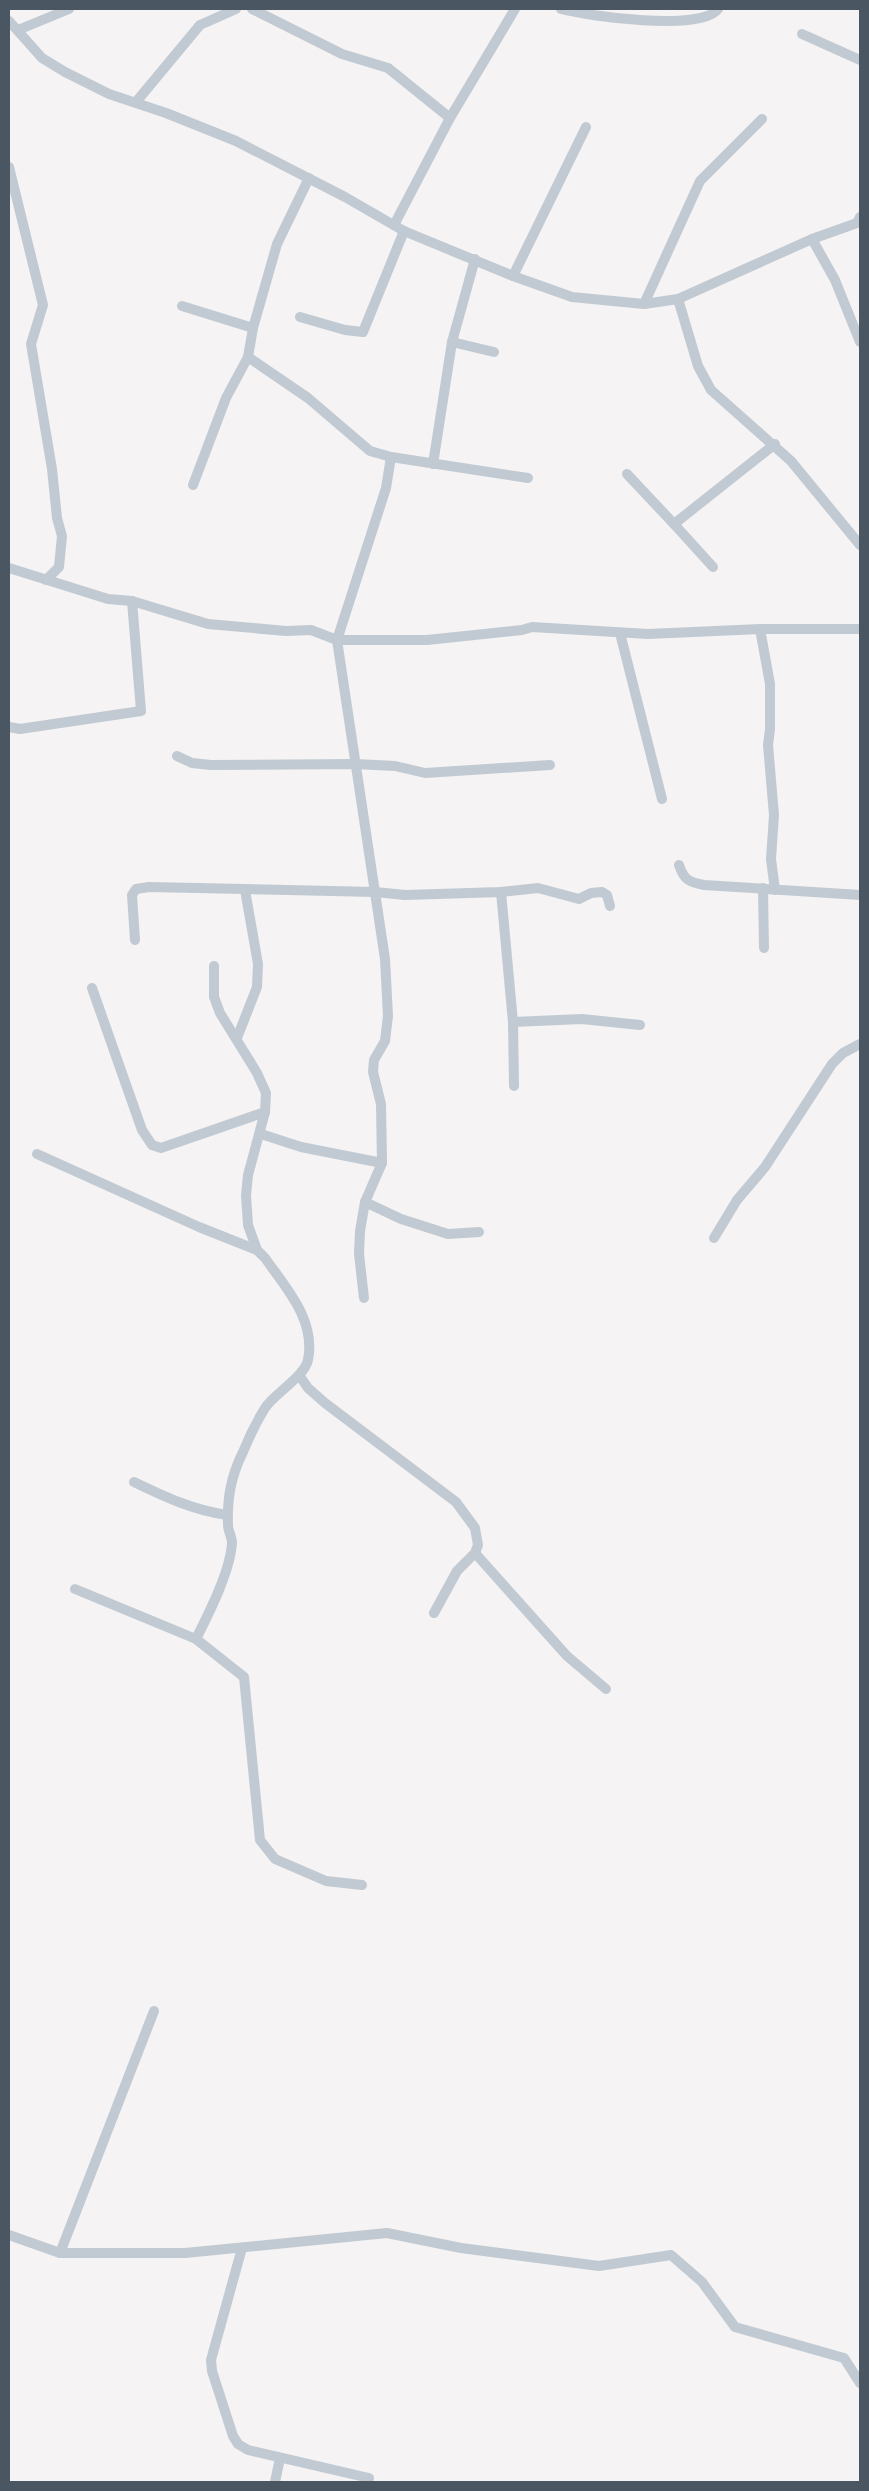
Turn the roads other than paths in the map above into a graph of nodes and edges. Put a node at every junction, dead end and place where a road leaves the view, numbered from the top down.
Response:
1 (69, 9) edge
2 (236, 9) edge
3 (252, 9) edge
4 (515, 9) edge
5 (561, 9) edge
6 (718, 9) edge
7 (9, 21) edge
8 (18, 30) junction
9 (802, 34) dead end
10 (860, 60) edge
11 (136, 102) junction
12 (450, 118) junction
13 (762, 119) dead end
14 (586, 127) dead end
15 (9, 167) edge
16 (308, 178) junction
17 (859, 221) edge
18 (394, 225) junction
19 (404, 232) junction
20 (812, 239) junction
21 (475, 259) junction
22 (512, 276) junction
23 (678, 300) junction
24 (644, 304) junction
25 (182, 306) dead end
26 (300, 318) dead end
27 (253, 328) junction
28 (452, 342) junction
29 (860, 342) edge
30 (494, 352) dead end
31 (248, 357) junction
32 (775, 444) junction
33 (390, 457) junction
34 (433, 464) junction
35 (628, 474) dead end
36 (528, 478) dead end
37 (193, 484) dead end
38 (674, 524) junction
39 (860, 545) edge
40 (713, 566) dead end
41 (9, 568) edge
42 (46, 580) junction
43 (132, 601) junction
44 (760, 628) junction
45 (860, 629) edge
46 (620, 633) junction
47 (337, 640) junction
48 (9, 727) edge
49 (177, 756) dead end
50 (355, 764) junction
51 (550, 765) dead end
52 (662, 800) dead end
53 (679, 865) dead end
54 (763, 888) junction
55 (245, 890) junction
56 (775, 890) junction
57 (375, 892) junction
58 (501, 892) junction
59 (860, 895) edge
60 (610, 906) dead end
61 (135, 940) dead end
62 (764, 948) dead end
63 (214, 966) dead end
64 (92, 988) dead end
65 (513, 1022) junction
66 (640, 1025) dead end
67 (237, 1038) junction
68 (860, 1044) edge
69 (514, 1086) dead end
70 (265, 1112) junction
71 (261, 1134) junction
72 (38, 1154) dead end
73 (382, 1163) junction
74 (365, 1202) junction
75 (479, 1232) dead end
76 (714, 1238) dead end
77 (257, 1250) junction
78 (364, 1298) dead end
79 (299, 1374) junction
80 (134, 1482) dead end
81 (227, 1515) junction
82 (476, 1553) junction
83 (75, 1590) dead end
84 (434, 1613) dead end
85 (196, 1639) junction
86 (606, 1689) dead end
87 (362, 1885) dead end
88 (154, 2011) dead end
89 (9, 2235) edge
90 (242, 2248) junction
91 (60, 2253) junction
92 (860, 2383) edge
93 (280, 2458) junction
94 (369, 2478) dead end
95 (275, 2482) edge

1 - 8 street
2 - 11 street
3 - 12 street
4 - 12 street
5 - 6 street
7 - 8 street
8 - 11 street
9 - 10 street
11 - 16 street
12 - 18 street
13 - 24 street
14 - 22 street
15 - 42 street
16 - 18 street
16 - 27 street
17 - 20 street
18 - 19 street
19 - 21 street
19 - 26 street
20 - 23 street
20 - 29 street
21 - 22 street
21 - 28 street
22 - 24 street
23 - 24 street
23 - 32 street
25 - 27 street
27 - 31 street
28 - 30 street
28 - 34 street
31 - 33 street
31 - 37 street
32 - 38 street
32 - 39 street
33 - 34 street
33 - 47 street
34 - 36 street
35 - 38 street
38 - 40 street
41 - 42 street
42 - 43 street
43 - 47 street
43 - 48 street
44 - 45 street
44 - 46 street
44 - 56 street
46 - 47 street
46 - 52 street
47 - 50 street
49 - 50 street
50 - 51 street
50 - 57 street
53 - 54 street
54 - 56 street
54 - 62 street
55 - 57 street
55 - 61 street
55 - 67 street
56 - 59 street
57 - 58 street
57 - 73 street
58 - 60 street
58 - 65 street
63 - 67 street
64 - 70 street
65 - 66 street
65 - 69 street
67 - 70 street
68 - 76 street
70 - 71 street
71 - 73 street
71 - 77 street
72 - 77 street
73 - 74 street
74 - 75 street
74 - 78 street
77 - 79 street
79 - 81 street
79 - 82 street
80 - 81 street
81 - 85 street
82 - 84 street
82 - 86 street
83 - 85 street
85 - 87 street
88 - 91 street
89 - 91 street
90 - 91 street
90 - 92 street
90 - 93 street
93 - 94 street
93 - 95 street

